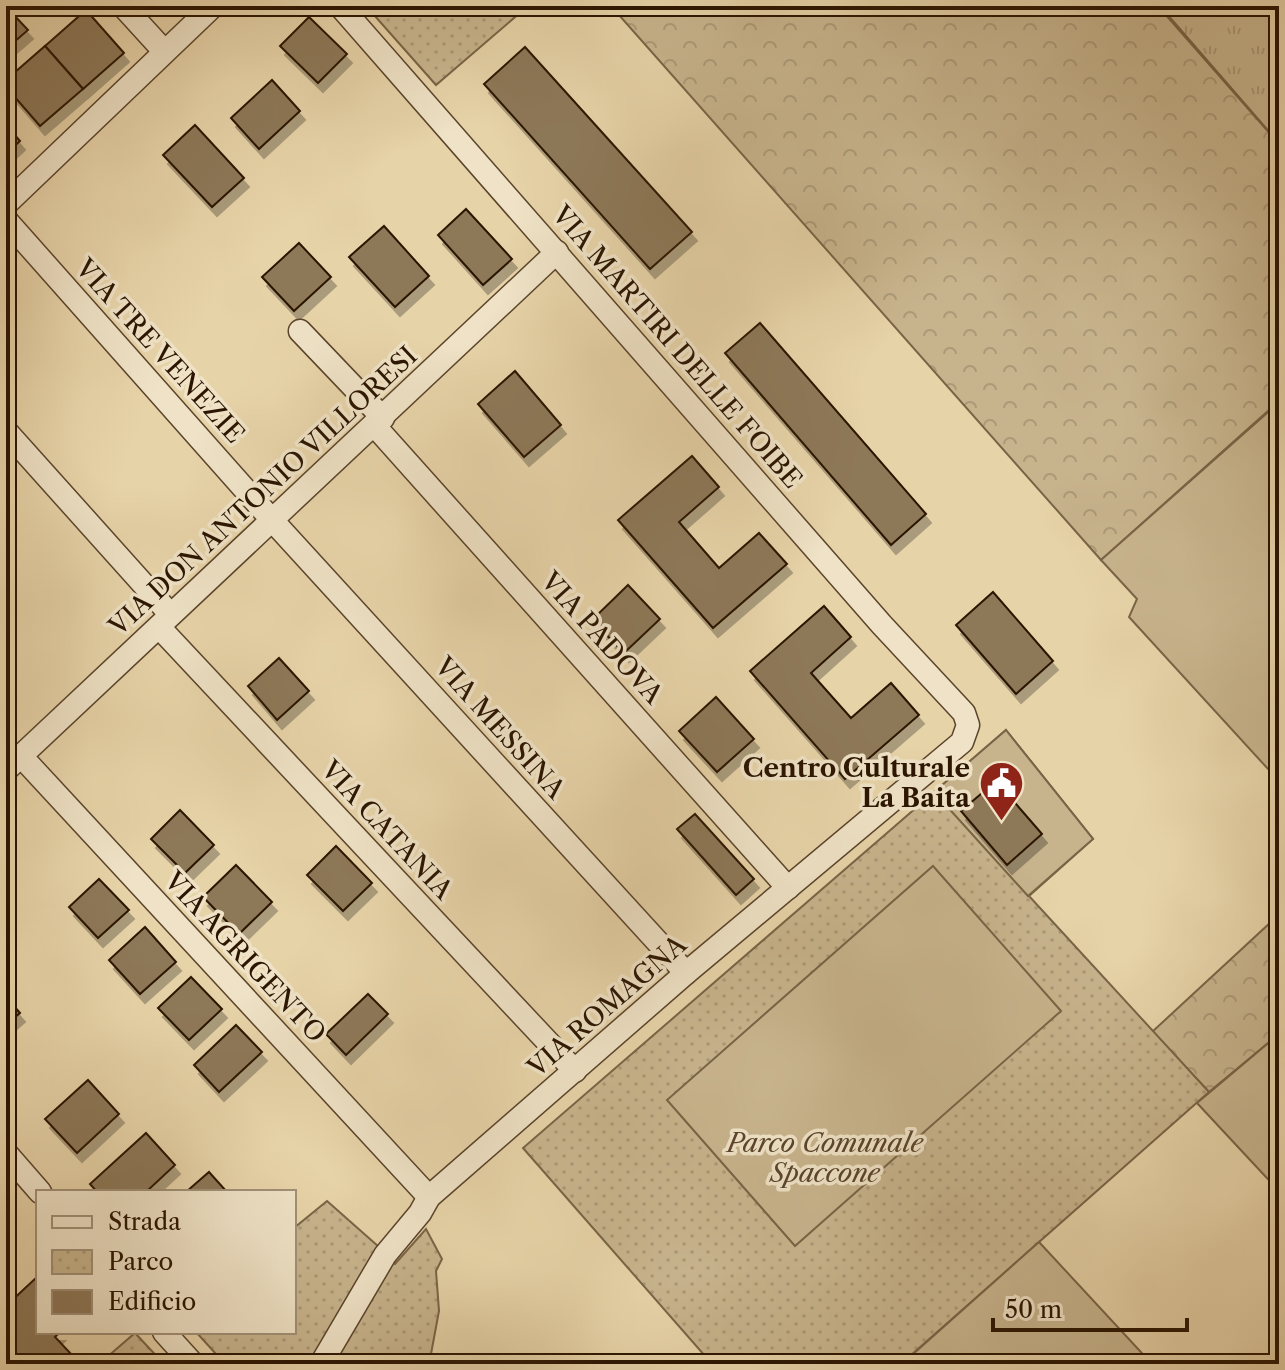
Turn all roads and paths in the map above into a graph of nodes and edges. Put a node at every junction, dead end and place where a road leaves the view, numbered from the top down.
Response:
1 (123, 6) edge
2 (213, 6) edge
3 (340, 6) edge
4 (164, 51) junction
5 (6, 204) edge
6 (6, 220) edge
7 (557, 252) junction
8 (300, 331) dead end
9 (378, 421) junction
10 (6, 431) edge
11 (272, 520) junction
12 (164, 621) junction
13 (968, 725) joint
14 (14, 763) edge
15 (788, 888) junction
16 (686, 973) junction
17 (575, 1071) junction
18 (6, 1153) edge
19 (38, 1190) edge
20 (429, 1197) junction
21 (166, 1334) edge
22 (193, 1364) edge
23 (321, 1364) edge

1 - 4 street
2 - 4 street
3 - 7 street, VIA MARTIRI DELLE FOIBE
4 - 5 street
6 - 11 street, VIA TRE VENEZIE
7 - 9 street, VIA DON ANTONIO VILLORESI
7 - 13 street, VIA MARTIRI DELLE FOIBE
8 - 9 street, VIA PADOVA
9 - 11 street, VIA DON ANTONIO VILLORESI
9 - 15 street, VIA PADOVA
10 - 12 street, VIA CATANIA
11 - 12 street, VIA DON ANTONIO VILLORESI
11 - 16 street, VIA MESSINA
12 - 14 street, VIA DON ANTONIO VILLORESI
12 - 17 street, VIA CATANIA
13 - 15 street, VIA ROMAGNA
14 - 20 street, VIA AGRIGENTO
15 - 16 street, VIA ROMAGNA
16 - 17 street, VIA ROMAGNA
17 - 20 street, VIA ROMAGNA
18 - 19 street
20 - 23 street, VIA ROMAGNA
21 - 22 street

